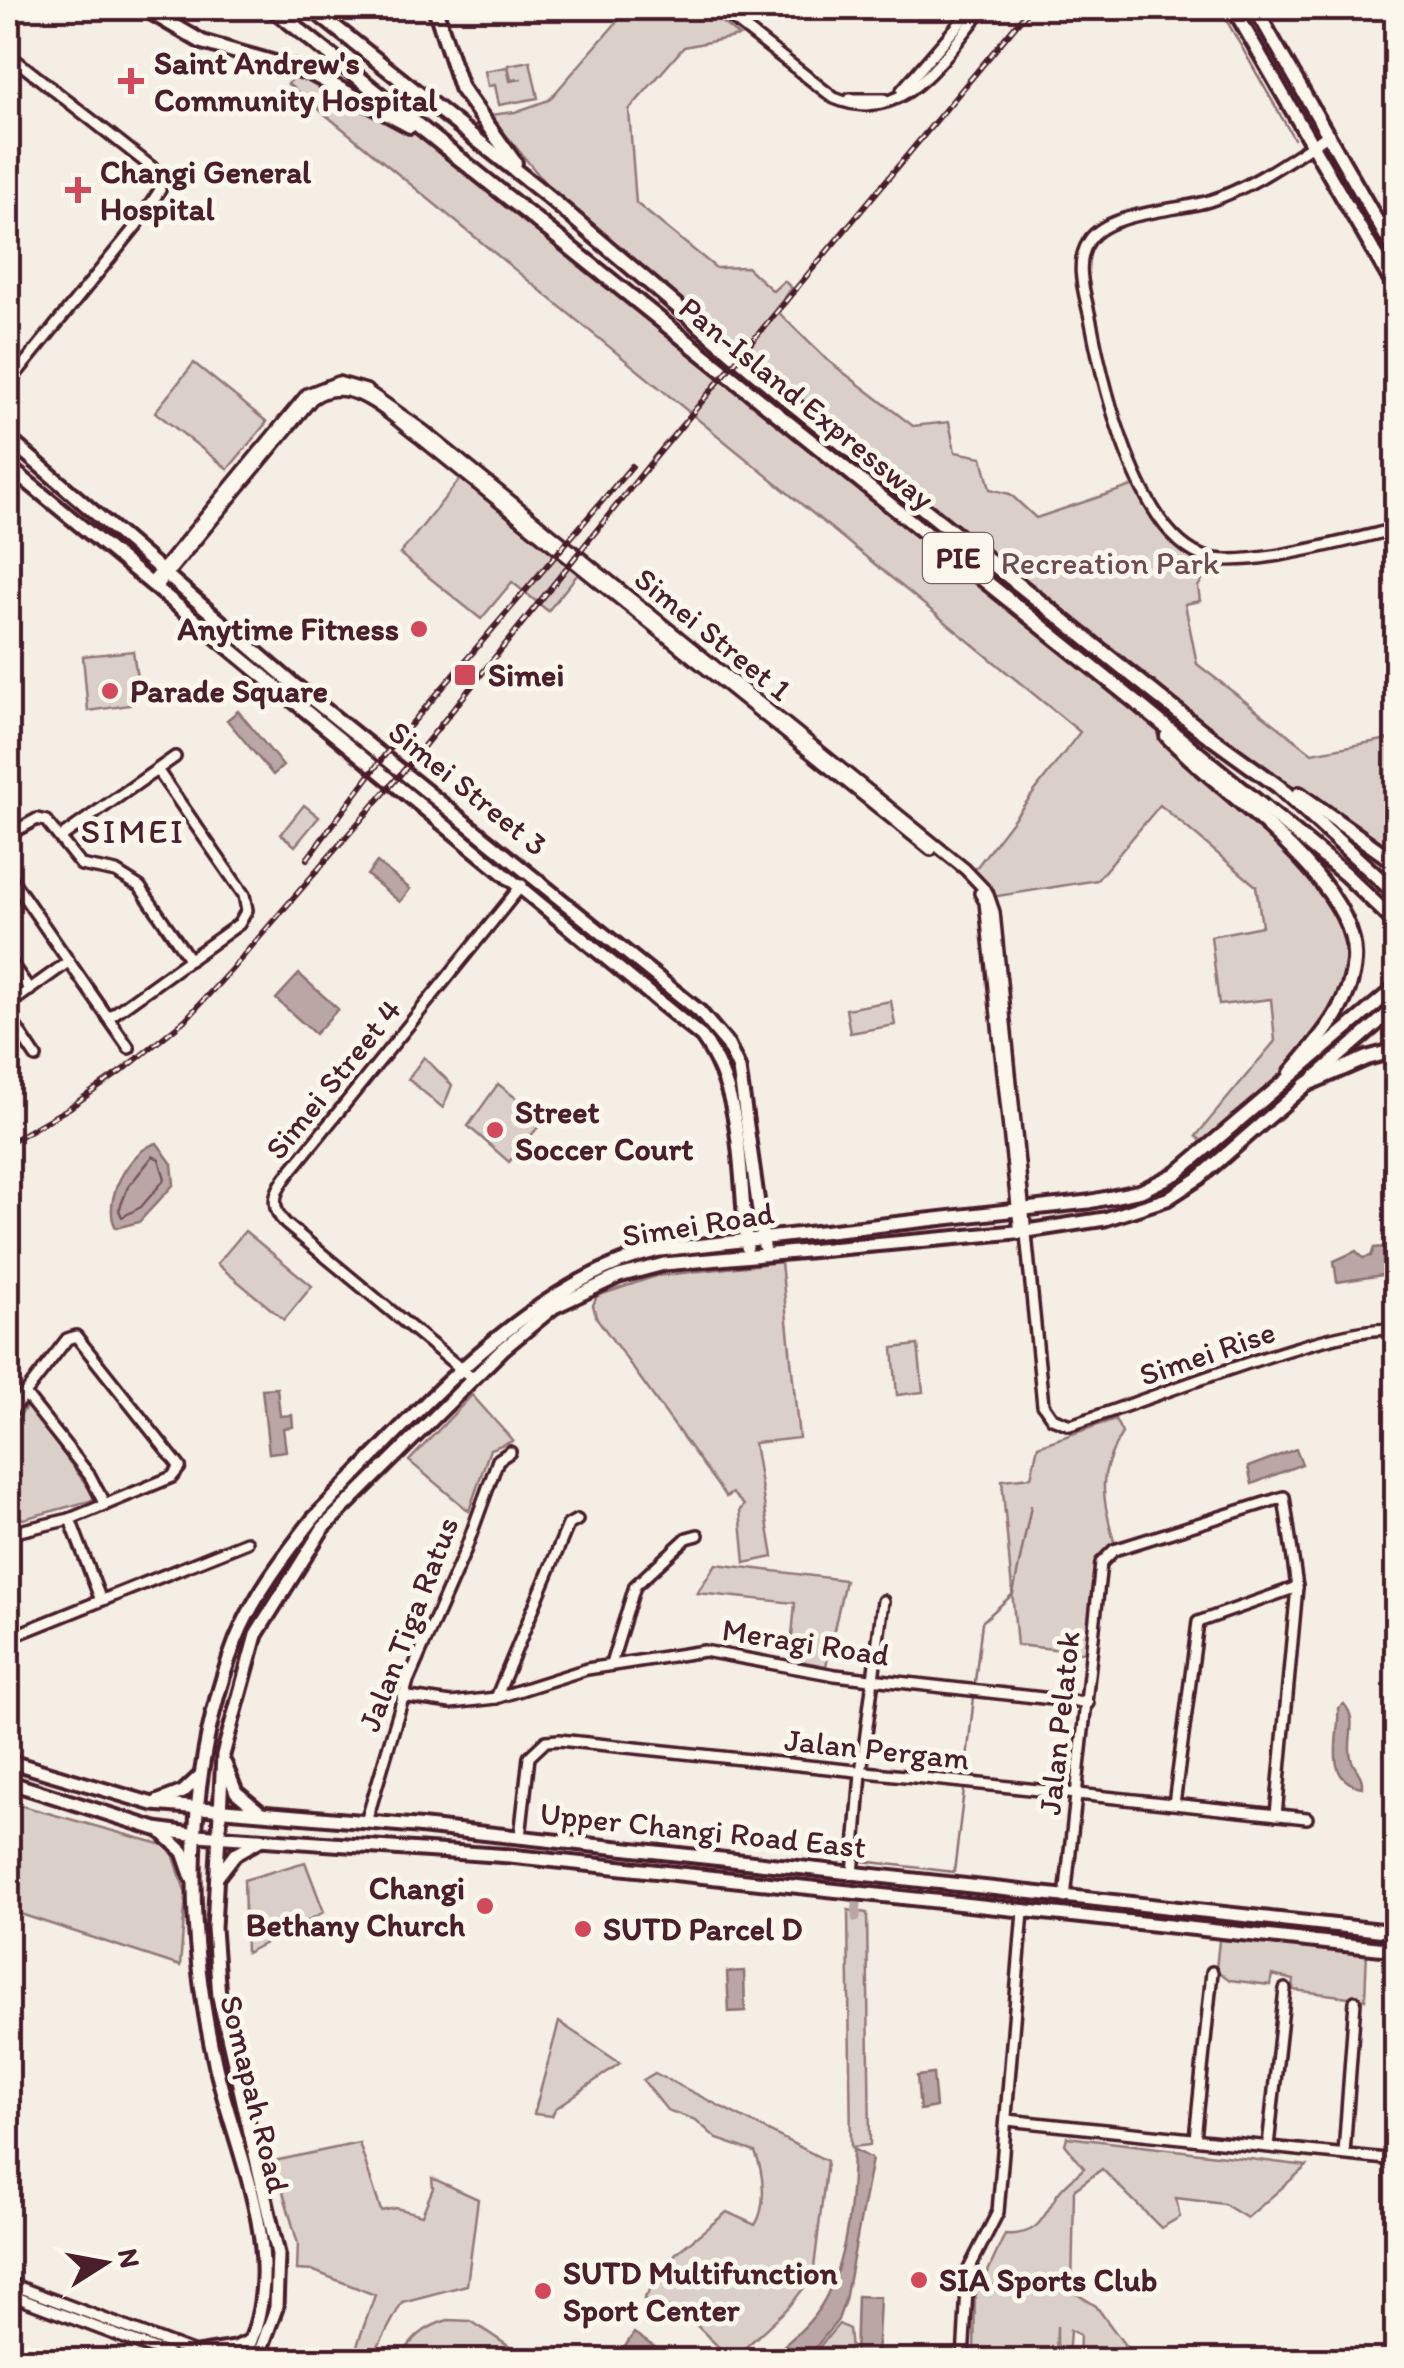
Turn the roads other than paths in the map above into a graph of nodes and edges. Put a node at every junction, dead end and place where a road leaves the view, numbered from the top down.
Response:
1 (144, 8) edge
2 (272, 8) edge
3 (311, 8) edge
4 (435, 8) edge
5 (719, 8) edge
6 (728, 8) edge
7 (973, 8) edge
8 (984, 8) edge
9 (1233, 8) edge
10 (1255, 8) edge
11 (1267, 27) junction
12 (8, 54) edge
13 (1266, 66) junction
14 (417, 128) junction
15 (1328, 134) junction
16 (1312, 145) junction
17 (545, 194) junction
18 (1396, 254) edge
19 (1396, 290) edge
20 (8, 384) edge
21 (8, 438) edge
22 (8, 466) edge
23 (1396, 529) edge
24 (165, 571) junction
25 (153, 586) junction
26 (1132, 699) junction
27 (175, 758) dead end
28 (158, 771) junction
29 (1278, 786) junction
30 (8, 835) edge
31 (61, 837) junction
32 (1396, 862) edge
33 (8, 874) edge
34 (531, 875) junction
35 (521, 886) junction
36 (1396, 894) edge
37 (1396, 923) edge
38 (8, 959) edge
39 (190, 960) junction
40 (68, 962) junction
41 (1396, 987) edge
42 (30, 990) junction
43 (8, 1006) edge
44 (1396, 1007) edge
45 (8, 1015) edge
46 (108, 1018) junction
47 (129, 1048) dead end
48 (1396, 1050) edge
49 (36, 1057) dead end
50 (1290, 1072) junction
51 (1306, 1085) junction
52 (1021, 1209) junction
53 (1024, 1231) junction
54 (763, 1240) junction
55 (746, 1242) junction
56 (660, 1250) junction
57 (766, 1255) junction
58 (748, 1256) junction
59 (664, 1264) junction
60 (1396, 1331) edge
61 (468, 1375) junction
62 (25, 1394) junction
63 (1042, 1405) joint
64 (8, 1416) edge
65 (510, 1452) dead end
66 (105, 1504) junction
67 (70, 1519) junction
68 (577, 1520) dead end
69 (8, 1525) edge
70 (698, 1535) dead end
71 (248, 1542) dead end
72 (1297, 1587) junction
73 (100, 1598) junction
74 (883, 1601) dead end
75 (8, 1638) edge
76 (612, 1664) junction
77 (872, 1678) junction
78 (402, 1696) junction
79 (496, 1698) junction
80 (1088, 1703) junction
81 (223, 1755) junction
82 (8, 1761) edge
83 (203, 1771) junction
84 (861, 1773) junction
85 (8, 1782) edge
86 (1076, 1795) junction
87 (154, 1804) junction
88 (1174, 1804) junction
89 (199, 1809) junction
90 (219, 1811) junction
91 (263, 1813) junction
92 (1276, 1815) junction
93 (1308, 1818) dead end
94 (366, 1822) junction
95 (156, 1829) junction
96 (197, 1835) junction
97 (520, 1837) junction
98 (218, 1838) junction
99 (263, 1838) junction
100 (619, 1848) junction
101 (628, 1868) junction
102 (853, 1874) junction
103 (217, 1878) junction
104 (924, 1880) junction
105 (196, 1892) junction
106 (1012, 1892) junction
107 (1046, 1896) junction
108 (1065, 1898) junction
109 (931, 1902) junction
110 (1023, 1912) junction
111 (1052, 1916) junction
112 (1396, 1932) edge
113 (1396, 1950) edge
114 (1212, 1972) dead end
115 (1284, 1988) dead end
116 (1355, 2001) dead end
117 (1008, 2120) junction
118 (1195, 2138) junction
119 (1268, 2146) junction
120 (1344, 2154) junction
121 (1396, 2160) edge
122 (8, 2283) edge
123 (8, 2294) edge
124 (260, 2341) junction
125 (197, 2354) junction
126 (183, 2360) edge
127 (212, 2360) edge
128 (242, 2360) edge
129 (257, 2360) edge
130 (267, 2360) edge
131 (963, 2360) edge

1 - 14 highway
2 - 14 highway, Pan-Island Expressway / PIE
3 - 17 highway, Pan-Island Expressway / PIE
4 - 17 highway
5 - 8 street
6 - 7 street
9 - 13 main road
10 - 11 main road
11 - 13 main road
11 - 15 main road
12 - 20 street
13 - 16 main road
14 - 26 highway, Pan-Island Expressway / PIE
15 - 16 street
15 - 18 main road
16 - 19 main road
16 - 23 street
17 - 29 highway, Pan-Island Expressway / PIE
21 - 24 main road, Simei Street 3
22 - 25 main road, Simei Street 3
24 - 25 street, Simei Street 1
24 - 34 main road, Simei Street 3
24 - 52 street, Simei Street 1
25 - 35 main road, Simei Street 3
26 - 37 highway, Pan-Island Expressway / PIE
26 - 50 highway
27 - 28 street
28 - 31 street
28 - 39 street
29 - 32 highway
29 - 36 highway, Pan-Island Expressway / PIE
30 - 31 street
31 - 39 street
33 - 40 street
34 - 35 street, Simei Street 4
34 - 54 main road, Simei Street 3
35 - 55 main road, Simei Street 3
35 - 61 street, Simei Street 4
38 - 42 street
39 - 46 street
40 - 42 street
40 - 46 street
41 - 50 main road, Simei Road
42 - 43 street
44 - 51 main road, Simei Road
45 - 49 street
46 - 47 street
48 - 51 highway
50 - 52 main road, Simei Road
51 - 53 main road, Simei Road
52 - 53 street, Simei Street 1
52 - 54 main road, Simei Road
53 - 57 main road, Simei Road
53 - 63 street, Simei Street 1
54 - 55 main road, Simei Road
54 - 57 main road, Simei Street 3
55 - 56 main road, Simei Road
55 - 58 main road, Simei Street 3
56 - 59 main road
56 - 61 main road, Simei Road
57 - 58 main road, Simei Road
58 - 59 main road, Simei Road
59 - 61 main road, Simei Road
60 - 63 street, Simei Rise
61 - 81 main road, Simei Road
61 - 83 main road, Simei Road
62 - 64 street
62 - 66 street
62 - 66 street
65 - 78 street, Jalan Tiga Ratus
66 - 67 street
67 - 69 street
67 - 73 street
68 - 79 street
70 - 76 street
71 - 73 street
72 - 80 street, Jalan Pelatok
72 - 88 street
72 - 92 street
73 - 75 street
74 - 77 street
76 - 77 street, Meragi Road
76 - 79 street, Meragi Road
77 - 80 street, Meragi Road
77 - 84 street
78 - 79 street, Meragi Road
78 - 94 street, Jalan Tiga Ratus
80 - 86 street, Jalan Pelatok
81 - 90 main road, Simei Road
81 - 91 main road
82 - 87 main road, Upper Changi Road East
83 - 87 main road
83 - 89 main road, Simei Road
84 - 86 street, Jalan Pergam
84 - 97 street, Jalan Pergam
84 - 102 street
85 - 95 main road, Upper Changi Road East
86 - 88 street, Jalan Pergam
86 - 108 street, Jalan Pelatok
87 - 89 main road, Upper Changi Road East
88 - 92 street, Jalan Pergam
89 - 90 main road, Upper Changi Road East
89 - 96 main road, Simei Road
90 - 91 main road, Upper Changi Road East
90 - 98 main road, Simei Road
91 - 94 main road, Upper Changi Road East
92 - 93 street, Jalan Pergam
94 - 97 main road, Upper Changi Road East
95 - 96 main road, Upper Changi Road East
95 - 105 main road
96 - 98 main road, Upper Changi Road East
96 - 105 main road, Somapah Road
97 - 100 main road, Upper Changi Road East
98 - 99 main road, Upper Changi Road East
98 - 103 main road, Somapah Road
99 - 101 main road, Upper Changi Road East
99 - 103 main road
100 - 101 main road
100 - 102 main road, Upper Changi Road East
101 - 109 main road, Upper Changi Road East
102 - 104 main road, Upper Changi Road East
103 - 124 main road, Somapah Road
104 - 106 main road, Upper Changi Road East
104 - 109 main road
105 - 124 main road, Somapah Road
106 - 107 main road, Upper Changi Road East
106 - 110 main road
107 - 108 main road, Upper Changi Road East
107 - 111 main road
108 - 112 main road, Upper Changi Road East
109 - 110 main road, Upper Changi Road East
110 - 111 main road, Upper Changi Road East
110 - 117 street
111 - 113 main road, Upper Changi Road East
114 - 118 street
115 - 119 street
116 - 120 street
117 - 118 street
117 - 131 street
118 - 119 street
119 - 120 street
120 - 121 street
122 - 125 street
123 - 126 street
124 - 125 main road
124 - 128 main road, Somapah Road
124 - 129 main road, Somapah Road
124 - 130 main road
125 - 127 street

